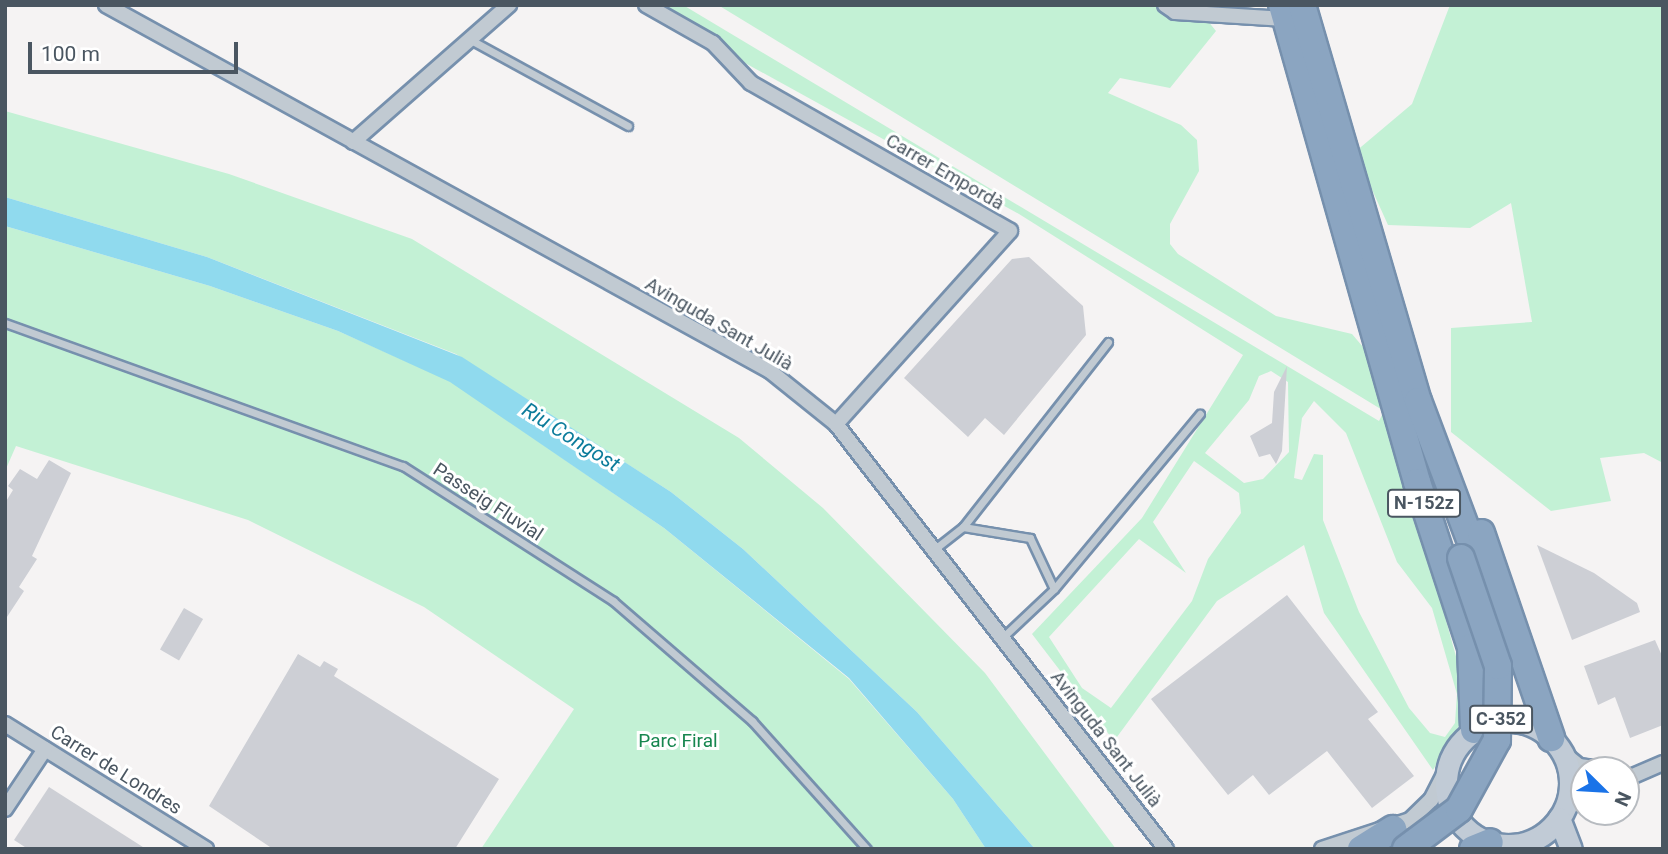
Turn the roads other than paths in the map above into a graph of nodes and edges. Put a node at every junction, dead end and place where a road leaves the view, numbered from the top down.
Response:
1 (106, 5) edge
2 (509, 5) edge
3 (646, 5) edge
4 (1165, 5) edge
5 (1290, 10) edge
6 (470, 39) junction
7 (628, 126) dead end
8 (353, 142) junction
9 (1360, 276) junction
10 (5, 323) edge
11 (1108, 342) dead end
12 (1416, 384) junction
13 (1200, 414) dead end
14 (836, 424) junction
15 (963, 527) junction
16 (936, 548) junction
17 (1469, 558) junction
18 (1054, 589) junction
19 (1003, 637) junction
20 (5, 724) edge
21 (1474, 730) junction
22 (1557, 746) junction
23 (45, 749) junction
24 (1570, 758) edge
25 (1663, 763) edge
26 (1447, 769) junction
27 (1640, 770) edge
28 (1570, 806) edge
29 (5, 809) edge
30 (1562, 813) junction
31 (1399, 839) edge
32 (1536, 845) edge
33 (1482, 846) edge
34 (206, 849) edge
35 (867, 849) edge
36 (1166, 849) edge
37 (1322, 849) edge
38 (1361, 849) edge
39 (1434, 849) edge
40 (1571, 849) edge

1 - 8 street, Avinguda Sant Julià
2 - 6 street
3 - 14 street, Carrer Empordà
4 - 5 street
5 - 9 highway, N-152z
5 - 12 highway, N-152z
6 - 7 lane
6 - 8 street
8 - 14 street, Avinguda Sant Julià
9 - 17 highway, C-352
9 - 21 highway, N-152z
10 - 35 lane, Passeig Fluvial
11 - 15 lane
12 - 17 highway, C-352
12 - 22 highway, N-152z
13 - 18 lane
14 - 16 street, Avinguda Sant Julià
15 - 16 lane
15 - 18 lane
16 - 19 street, Avinguda Sant Julià
17 - 31 highway, C-352, bridge
17 - 39 highway, C-352
18 - 19 lane
19 - 36 street, Avinguda Sant Julià
20 - 23 street, Carrer de Londres
21 - 22 street
21 - 26 street
22 - 24 street
22 - 30 street, N-152z
23 - 29 street
23 - 34 street, Carrer de Londres
25 - 27 street
26 - 31 street
26 - 33 street
28 - 30 street
30 - 32 street
30 - 40 street, N-152z
31 - 37 street
31 - 38 highway
32 - 33 street

